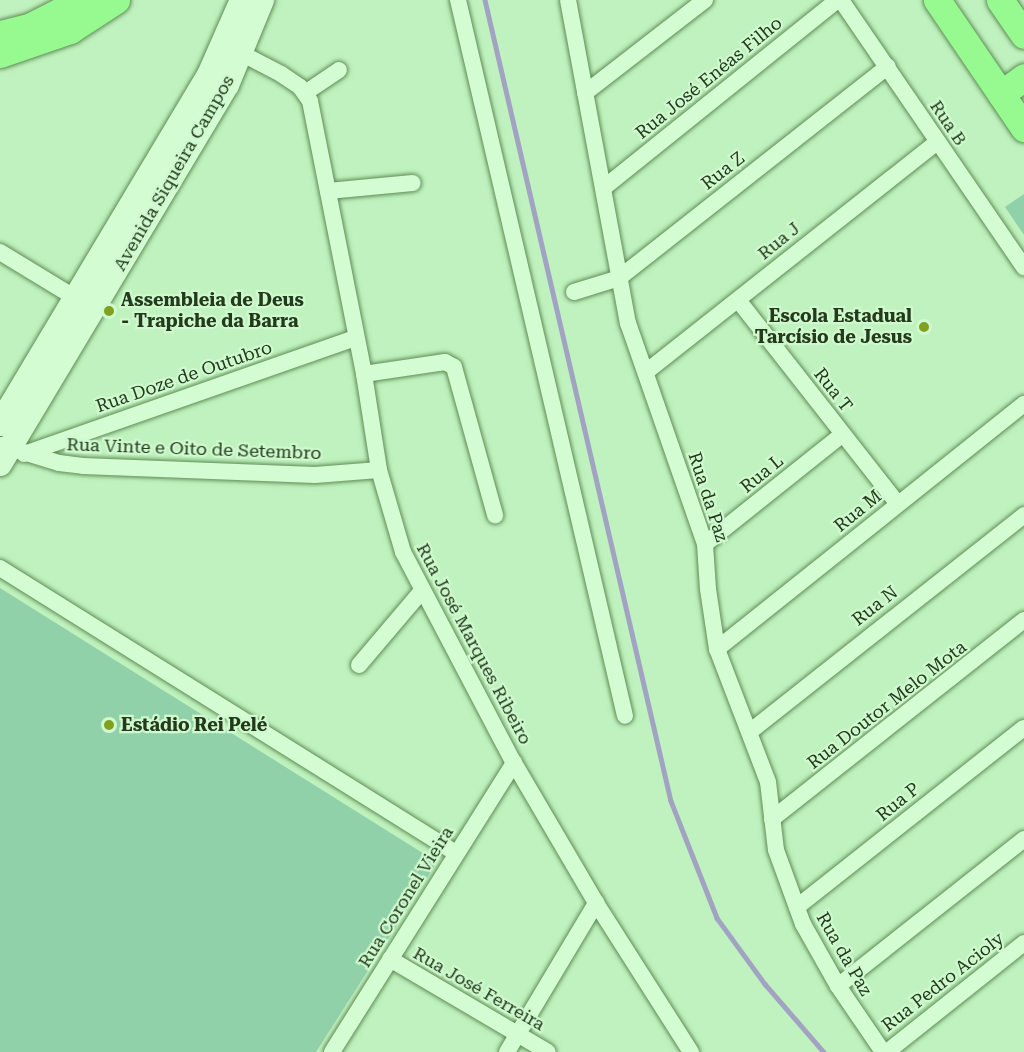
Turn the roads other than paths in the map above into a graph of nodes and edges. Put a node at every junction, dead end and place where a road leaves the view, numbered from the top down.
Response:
1 (82, 0) edge
2 (116, 0) edge
3 (242, 0) edge
4 (262, 0) edge
5 (458, 0) edge
6 (568, 0) edge
7 (705, 0) edge
8 (839, 0) edge
9 (937, 0) edge
10 (999, 0) edge
11 (0, 34) edge
12 (1024, 35) edge
13 (234, 50) junction
14 (0, 54) edge
15 (888, 66) junction
16 (339, 70) dead end
17 (1024, 78) edge
18 (305, 93) junction
19 (585, 93) junction
20 (1001, 94) junction
21 (1024, 128) edge
22 (937, 142) junction
23 (413, 183) dead end
24 (606, 186) junction
25 (335, 190) junction
26 (0, 252) edge
27 (1024, 267) edge
28 (619, 278) junction
29 (574, 292) dead end
30 (738, 300) junction
31 (86, 304) junction
32 (356, 338) junction
33 (646, 372) junction
34 (364, 374) junction
35 (1024, 404) edge
36 (0, 424) edge
37 (843, 434) junction
38 (8, 453) edge
39 (379, 470) junction
40 (898, 504) junction
41 (1024, 514) edge
42 (495, 515) dead end
43 (705, 544) junction
44 (0, 568) edge
45 (421, 592) junction
46 (1024, 620) edge
47 (717, 649) junction
48 (359, 665) dead end
49 (625, 716) dead end
50 (1024, 728) edge
51 (752, 730) junction
52 (514, 763) junction
53 (772, 819) junction
54 (1024, 839) edge
55 (456, 853) junction
56 (596, 903) junction
57 (797, 907) junction
58 (1024, 943) edge
59 (390, 959) junction
60 (838, 986) junction
61 (518, 1034) junction
62 (688, 1050) edge
63 (332, 1052) edge
64 (507, 1052) edge
65 (548, 1052) edge
66 (885, 1052) edge

1 - 11 main road
2 - 14 main road
3 - 13 main road, Avenida Siqueira Campos
4 - 13 main road, Avenida Siqueira Campos
5 - 49 street
6 - 19 street, Rua da Paz
7 - 19 street
8 - 15 street, Rua B
8 - 24 street, Rua José Enéas Filho
9 - 20 main road
10 - 12 main road
13 - 18 street
13 - 31 main road, Avenida Siqueira Campos
15 - 22 street, Rua B
15 - 28 street, Rua Z
16 - 18 street
17 - 20 main road
18 - 25 street, Rua José Marques Ribeiro
19 - 24 street, Rua da Paz
20 - 21 main road
22 - 27 street, Rua B
22 - 30 street, Rua J
23 - 25 street
24 - 28 street, Rua da Paz
25 - 32 street, Rua José Marques Ribeiro
26 - 31 street
28 - 29 street, Rua Z
28 - 33 street, Rua da Paz
30 - 33 street, Rua J
30 - 37 street, Rua T
31 - 36 main road, Avenida Siqueira Campos
31 - 38 main road, Avenida Siqueira Campos
32 - 34 street, Rua José Marques Ribeiro
32 - 38 street, Rua Doze de Outubro
33 - 43 street, Rua da Paz
34 - 39 street, Rua José Marques Ribeiro
34 - 42 street
35 - 40 street, Rua M
37 - 40 street, Rua T
37 - 43 street, Rua L
38 - 39 street, Rua Vinte e Oito de Setembro
39 - 45 street, Rua José Marques Ribeiro
40 - 47 street, Rua M
41 - 51 street, Rua N
43 - 47 street, Rua da Paz
44 - 55 street
45 - 48 street
45 - 52 street, Rua José Marques Ribeiro
46 - 53 street, Rua Doutor Melo Mota
47 - 51 street, Rua da Paz
50 - 57 street, Rua P
51 - 53 street, Rua da Paz
52 - 55 street, Rua Coronel Vieira
52 - 56 street, Rua José Marques Ribeiro
53 - 57 street, Rua da Paz
54 - 60 street
55 - 59 street, Rua Coronel Vieira
56 - 61 street
56 - 62 street, Rua José Marques Ribeiro
57 - 60 street, Rua da Paz
58 - 66 street, Rua Pedro Acioly
59 - 61 street, Rua José Ferreira
59 - 63 street, Rua Coronel Vieira
60 - 66 street, Rua da Paz
61 - 64 street
61 - 65 street, Rua José Ferreira

